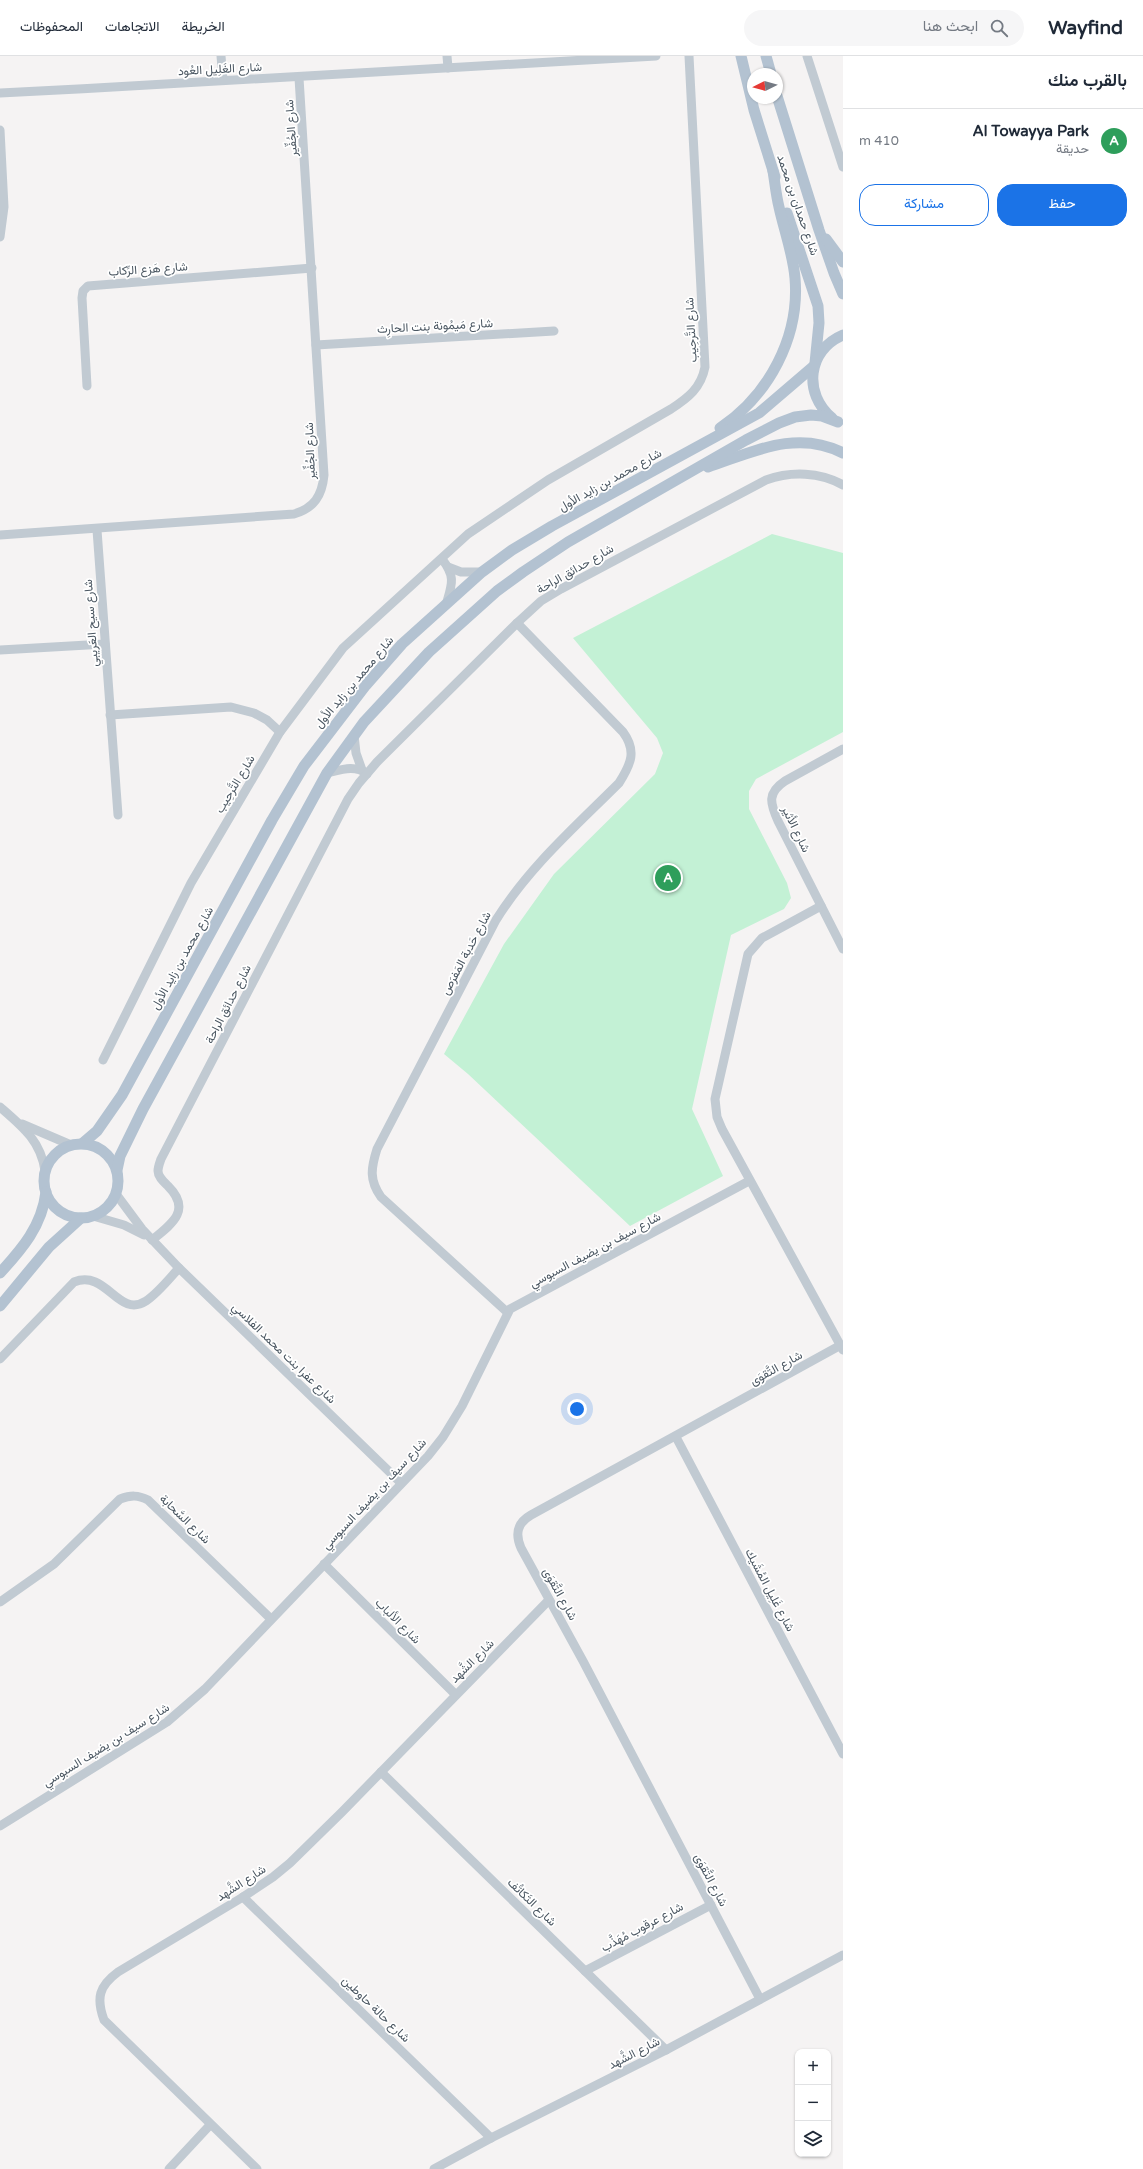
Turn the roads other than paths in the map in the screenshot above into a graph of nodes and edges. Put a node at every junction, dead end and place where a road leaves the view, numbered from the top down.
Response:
1 (221, 56) edge
2 (448, 56) edge
3 (656, 56) edge
4 (689, 56) edge
5 (741, 56) edge
6 (766, 56) edge
7 (807, 56) edge
8 (448, 68) junction
9 (769, 68) edge
10 (299, 78) junction
11 (222, 80) junction
12 (0, 93) edge
13 (780, 104) edge
14 (0, 130) edge
15 (843, 167) edge
16 (773, 171) junction
17 (819, 230) junction
18 (0, 237) edge
19 (843, 262) edge
20 (312, 268) junction
21 (843, 294) edge
22 (554, 331) dead end
23 (843, 335) edge
24 (316, 345) junction
25 (814, 364) junction
26 (87, 386) dead end
27 (841, 424) edge
28 (843, 453) edge
29 (660, 467) junction
30 (843, 485) edge
31 (666, 486) junction
32 (97, 530) junction
33 (0, 536) edge
34 (442, 559) junction
35 (448, 567) junction
36 (482, 572) junction
37 (446, 605) junction
38 (517, 623) junction
39 (104, 644) junction
40 (0, 650) edge
41 (110, 716) junction
42 (280, 732) junction
43 (354, 735) junction
44 (843, 749) edge
45 (364, 772) junction
46 (327, 774) junction
47 (118, 814) dead end
48 (821, 906) junction
49 (843, 949) edge
50 (103, 1060) dead end
51 (0, 1106) edge
52 (18, 1123) junction
53 (83, 1143) junction
54 (71, 1145) junction
55 (117, 1170) junction
56 (45, 1171) junction
57 (749, 1181) junction
58 (46, 1192) junction
59 (116, 1194) junction
60 (94, 1216) junction
61 (81, 1218) junction
62 (152, 1240) junction
63 (179, 1268) junction
64 (0, 1273) edge
65 (0, 1306) edge
66 (507, 1312) junction
67 (842, 1348) edge
68 (0, 1359) edge
69 (676, 1437) junction
70 (401, 1483) junction
71 (324, 1564) junction
72 (549, 1600) junction
73 (0, 1602) edge
74 (272, 1619) junction
75 (456, 1694) junction
76 (843, 1754) edge
77 (381, 1772) junction
78 (0, 1826) edge
79 (244, 1897) junction
80 (711, 1905) junction
81 (843, 1955) edge
82 (585, 1971) junction
83 (760, 1999) junction
84 (666, 2050) junction
85 (210, 2125) junction
86 (491, 2138) junction
87 (169, 2169) edge
88 (257, 2169) edge
89 (434, 2169) edge

1 - 11 street
2 - 8 street
3 - 8 street, شارع الغَلِيل العُود
4 - 34 street, شارع التَّرحِيب
5 - 16 main road, شارع حمدان بن محمد
6 - 9 main road
7 - 15 street
8 - 10 street, شارع الغَلِيل العُود
10 - 11 street, شارع الغَلِيل العُود
10 - 20 street, شارع الجُفِّير
11 - 12 street, شارع الغَلِيل العُود
13 - 17 main road, شارع حمدان بن محمد
14 - 18 street
16 - 25 main road, شارع حمدان بن محمد
16 - 29 main road
17 - 19 main road
17 - 21 main road, شارع حمدان بن محمد
20 - 24 street, شارع الجُفِّير
20 - 26 street, شارع هَزع الرِّكاب
22 - 24 street, شارع مَيمُونة بنت الحارِث
23 - 25 main road
24 - 32 street, شارع الجُفِّير
25 - 27 main road, شارع حمدان بن محمد
25 - 29 main road, شارع محمد بن زايد الأول
27 - 31 main road
28 - 31 main road
29 - 36 main road, شارع محمد بن زايد الأول
30 - 38 street, شارع حدائق الراحة
31 - 43 main road
32 - 33 street, شارع الجُفِّير
32 - 39 street, شارع سيح العَريبي
34 - 35 street
34 - 42 street, شارع التَّرحِيب
35 - 36 street
35 - 37 street
36 - 37 main road, شارع محمد بن زايد الأول
37 - 53 main road, شارع محمد بن زايد الأول
38 - 45 street, شارع حدائق الراحة
38 - 66 street, شارع حَدبة المَفرَص
39 - 40 street
39 - 41 street, شارع سيح العَريبي
41 - 42 street
41 - 47 street, شارع سيح العَريبي
42 - 50 street, شارع التَّرحِيب
43 - 45 street
43 - 46 main road
44 - 48 street, شارع الأثير
45 - 46 street
45 - 62 street, شارع حدائق الراحة
46 - 55 main road
48 - 49 street, شارع الأثير
48 - 57 street
51 - 52 street
52 - 54 street
52 - 56 street
53 - 54 main road
53 - 55 main road
54 - 56 main road
55 - 59 main road
56 - 58 main road
57 - 66 street, شارع سيف بن يضيف السبوسي
57 - 67 street
58 - 61 main road
58 - 64 main road
59 - 60 main road
59 - 62 street, شارع عفرا بنت محمد الفلاسي
60 - 61 main road
60 - 62 street, شارع عفرا بنت محمد الفلاسي
61 - 65 main road
62 - 63 street, شارع عفرا بنت محمد الفلاسي
63 - 68 street
63 - 70 street, شارع عفرا بنت محمد الفلاسي
66 - 70 street, شارع سيف بن يضيف السبوسي
67 - 69 street, شارع التَّقوَى
69 - 72 street, شارع التَّقوَى
69 - 76 street, شارع غَلِيل المُشَيك
70 - 71 street, شارع سيف بن يضيف السبوسي
71 - 74 street, شارع سيف بن يضيف السبوسي
71 - 75 street, شارع الألباب
72 - 75 street, شارع الشَّهد
72 - 80 street, شارع التَّقوَى
73 - 74 street, شارع السَّحابة
74 - 78 street, شارع سيف بن يضيف السبوسي
75 - 77 street, شارع الشَّهد
77 - 79 street, شارع الشَّهد
77 - 82 street, شارع التَكاتُف
79 - 85 street, شارع الشَّهد
79 - 86 street, شارع حالة حاوطين
80 - 82 street, شارع عرقوب مُهَذَّب
80 - 83 street, شارع التَّقوَى
81 - 83 street, شارع الشَّهد
82 - 84 street, شارع التَكاتُف
83 - 84 street, شارع الشَّهد
84 - 86 street, شارع الشَّهد
85 - 87 street
85 - 88 street, شارع الشَّهد
86 - 89 street, شارع الشَّهد

